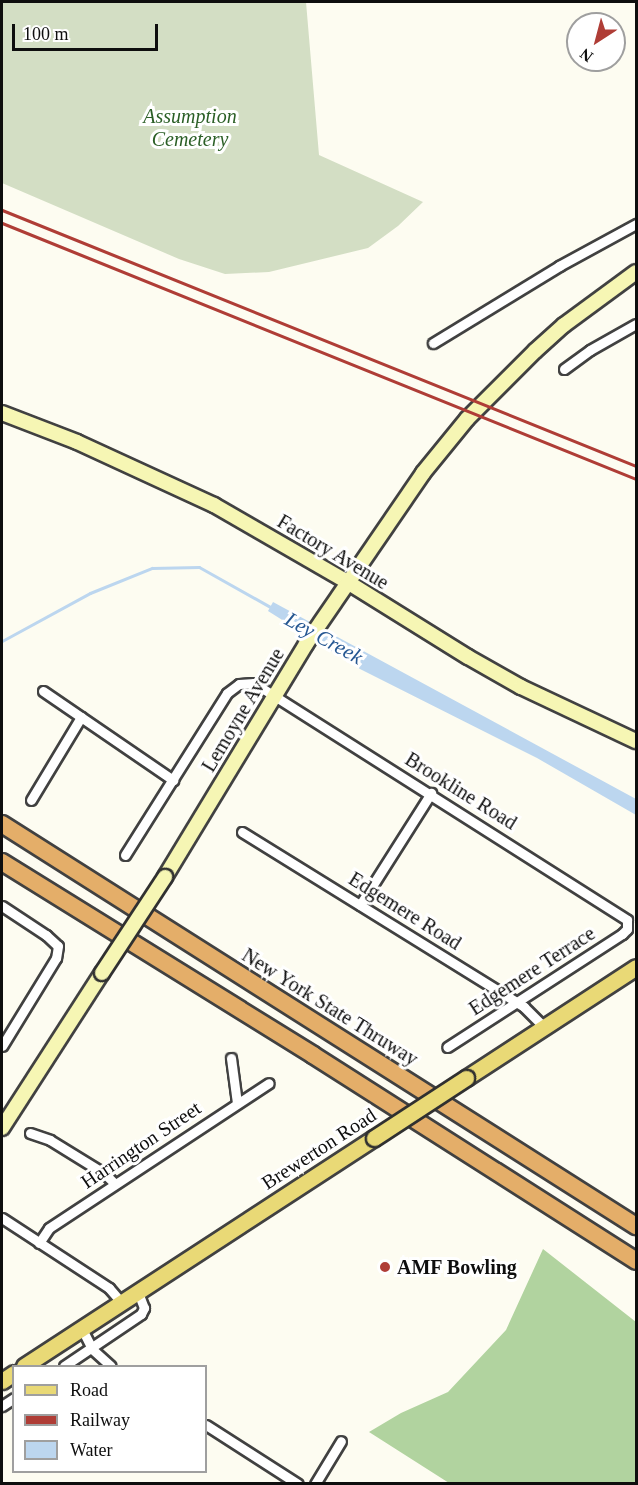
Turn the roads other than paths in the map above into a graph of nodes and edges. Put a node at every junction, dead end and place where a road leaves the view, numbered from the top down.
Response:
1 (636, 224) edge
2 (636, 272) edge
3 (636, 324) edge
4 (433, 343) dead end
5 (564, 369) dead end
6 (4, 418) edge
7 (349, 583) junction
8 (43, 691) dead end
9 (275, 694) junction
10 (81, 717) junction
11 (636, 741) edge
12 (173, 780) junction
13 (431, 793) junction
14 (31, 800) dead end
15 (2, 824) edge
16 (242, 832) dead end
17 (125, 855) dead end
18 (2, 862) edge
19 (360, 905) junction
20 (2, 906) edge
21 (627, 920) joint
22 (636, 967) edge
23 (517, 1002) junction
24 (544, 1027) junction
25 (2, 1046) edge
26 (447, 1047) dead end
27 (231, 1058) dead end
28 (269, 1083) dead end
29 (237, 1102) junction
30 (2, 1128) edge
31 (30, 1133) dead end
32 (114, 1184) junction
33 (2, 1218) edge
34 (636, 1227) edge
35 (39, 1243) junction
36 (636, 1261) edge
37 (138, 1292) junction
38 (122, 1303) junction
39 (82, 1329) junction
40 (92, 1349) junction
41 (26, 1365) edge
42 (66, 1365) edge
43 (110, 1365) edge
44 (207, 1426) edge
45 (341, 1441) dead end
46 (298, 1484) edge
47 (315, 1484) edge

1 - 4 street
2 - 7 street, Lemoyne Avenue
3 - 5 street
6 - 7 street, Factory Avenue
7 - 9 street, Lemoyne Avenue
7 - 11 street, Factory Avenue
8 - 10 street
9 - 12 street, Brookline Road
9 - 13 street, Brookline Road
9 - 30 street, Lemoyne Avenue, bridge
10 - 12 street
10 - 14 street
12 - 17 street, Brookline Road
13 - 19 street
13 - 21 street, Brookline Road
15 - 34 highway, New York State Thruway
16 - 19 street, Edgemere Road
18 - 36 highway
19 - 23 street, Edgemere Road
20 - 25 street
21 - 23 street, Edgemere Terrace
22 - 24 main road, Brewerton Road
23 - 24 street, Edgemere Road
23 - 26 street, Edgemere Terrace
24 - 37 main road, Brewerton Road, bridge
27 - 29 street
28 - 29 street, Harrington Street
29 - 32 street, Harrington Street
31 - 32 street
32 - 35 street, Harrington Street
33 - 35 street
35 - 38 street
37 - 38 main road, Brewerton Road
37 - 40 street
38 - 39 main road, Brewerton Road
39 - 40 street
39 - 41 main road, Brewerton Road
40 - 42 street
40 - 43 street
44 - 46 street
45 - 47 street

